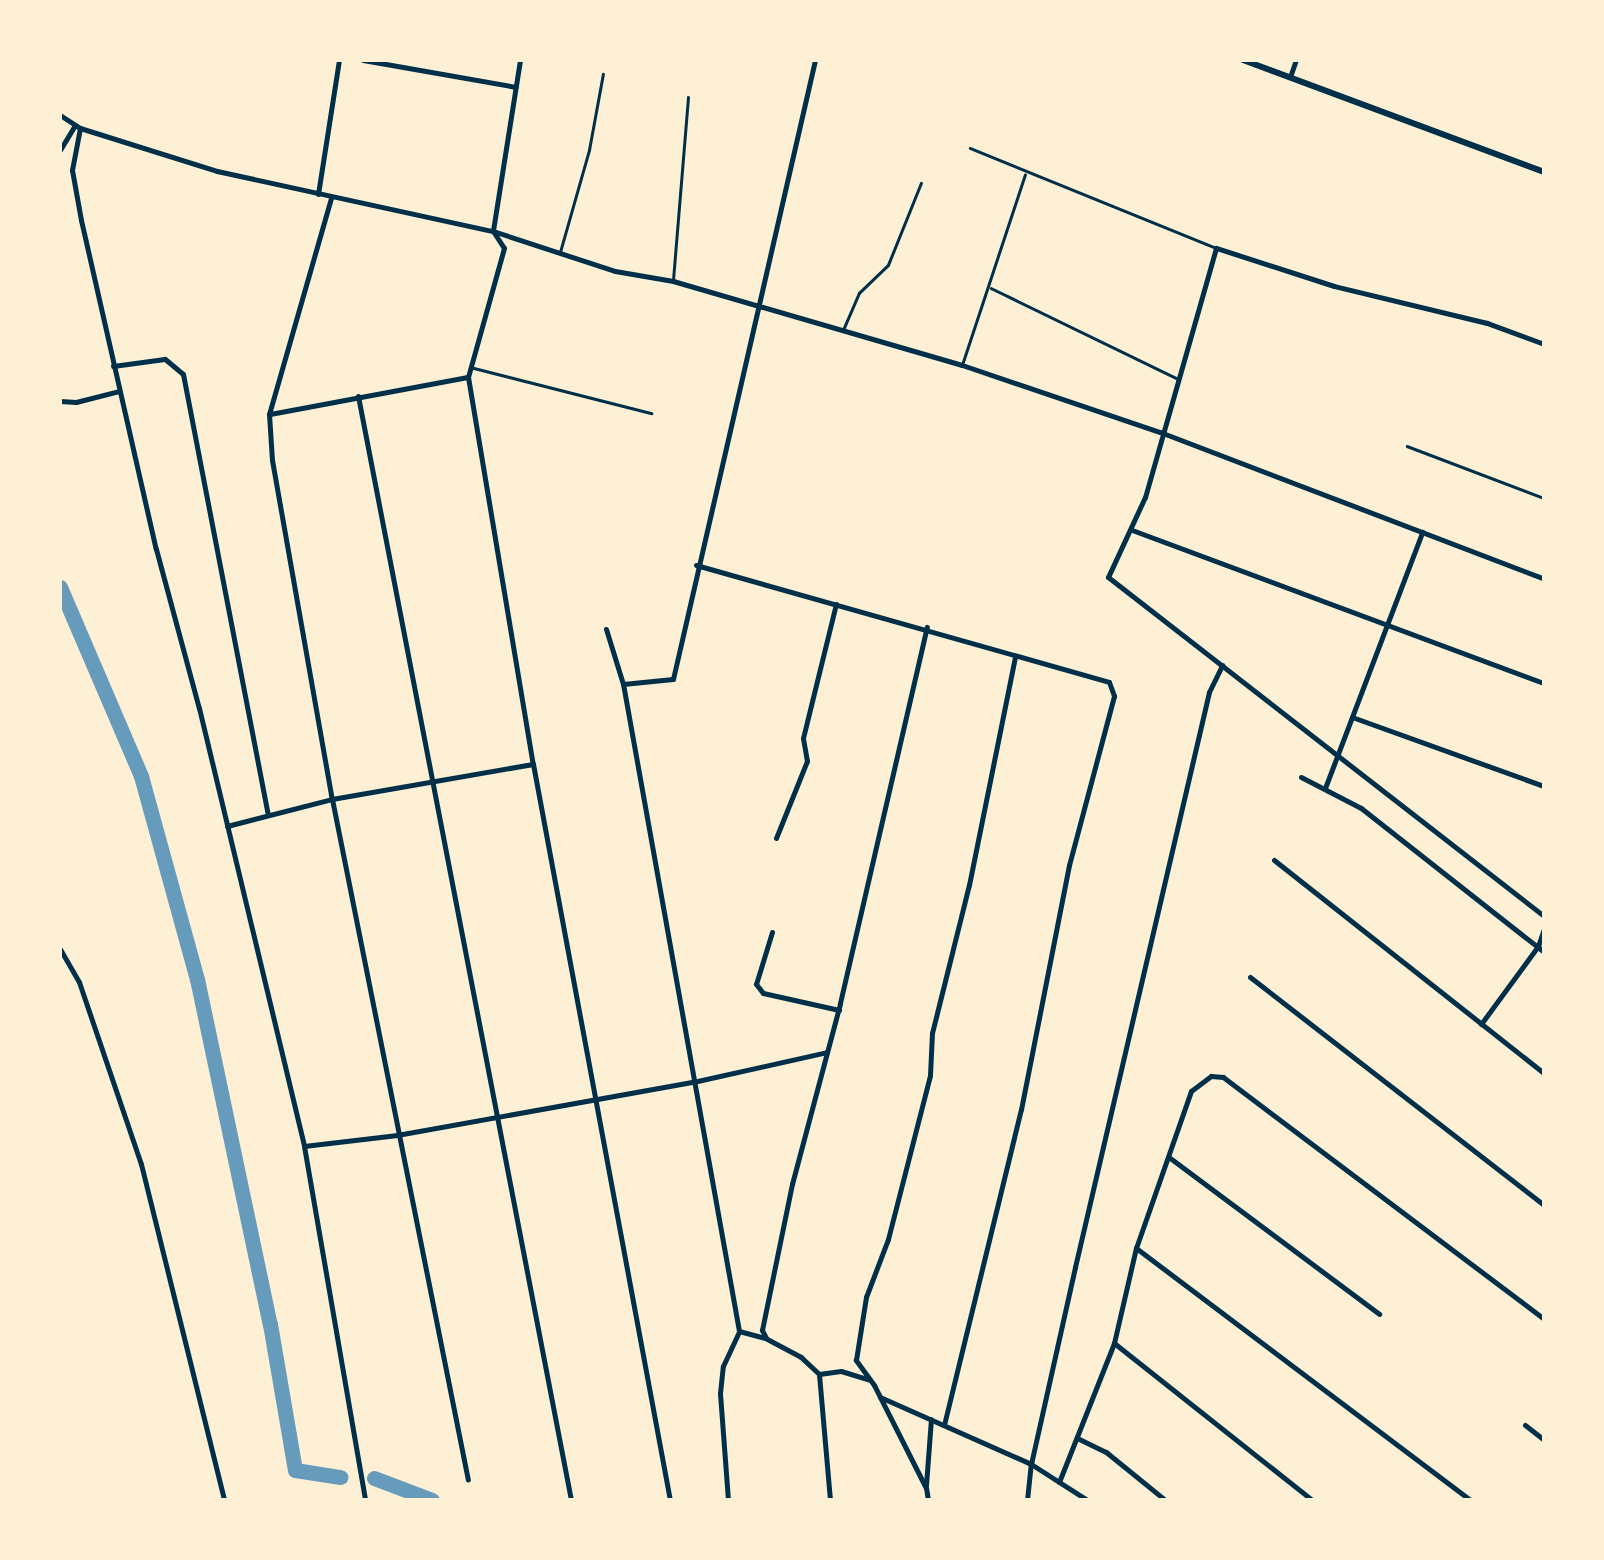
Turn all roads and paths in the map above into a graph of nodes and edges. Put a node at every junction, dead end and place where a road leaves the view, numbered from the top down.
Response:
1 (339, 60) edge
2 (362, 60) edge
3 (520, 60) edge
4 (816, 60) edge
5 (1243, 60) edge
6 (1296, 60) edge
7 (603, 74) dead end
8 (1290, 76) junction
9 (516, 87) junction
10 (688, 98) dead end
11 (60, 115) edge
12 (78, 127) junction
13 (970, 148) dead end
14 (60, 150) edge
15 (1544, 172) edge
16 (1026, 174) junction
17 (922, 183) dead end
18 (318, 194) junction
19 (331, 198) junction
20 (494, 231) junction
21 (1216, 248) junction
22 (560, 252) junction
23 (673, 281) junction
24 (990, 288) junction
25 (760, 308) junction
26 (842, 332) junction
27 (1544, 344) edge
28 (962, 365) junction
29 (113, 366) junction
30 (473, 367) junction
31 (468, 377) junction
32 (1178, 379) junction
33 (119, 392) junction
34 (358, 396) junction
35 (60, 402) edge
36 (652, 413) dead end
37 (270, 414) junction
38 (1160, 432) junction
39 (1406, 446) dead end
40 (1544, 498) edge
41 (1132, 530) junction
42 (1422, 532) junction
43 (696, 566) junction
44 (1544, 579) edge
45 (836, 604) junction
46 (1386, 626) junction
47 (927, 627) junction
48 (606, 628) dead end
49 (1015, 656) junction
50 (1222, 665) junction
51 (622, 684) junction
52 (1544, 684) edge
53 (1352, 717) junction
54 (1339, 752) junction
55 (533, 764) junction
56 (1301, 776) dead end
57 (432, 783) junction
58 (1544, 786) edge
59 (1325, 788) junction
60 (332, 799) junction
61 (267, 812) junction
62 (227, 826) junction
63 (776, 838) dead end
64 (1274, 860) dead end
65 (1544, 916) edge
66 (1544, 929) edge
67 (772, 932) dead end
68 (60, 949) edge
69 (1541, 949) edge
70 (63, 967) edge
71 (1250, 977) dead end
72 (839, 1010) junction
73 (1481, 1024) junction
74 (828, 1052) junction
75 (1544, 1073) edge
76 (693, 1082) junction
77 (596, 1098) junction
78 (495, 1117) junction
79 (397, 1135) junction
80 (304, 1146) junction
81 (1170, 1158) junction
82 (1544, 1205) edge
83 (1136, 1248) junction
84 (1379, 1314) dead end
85 (1544, 1319) edge
86 (739, 1331) junction
87 (766, 1338) junction
88 (1114, 1343) junction
89 (820, 1374) junction
90 (870, 1380) junction
91 (878, 1397) junction
92 (932, 1419) junction
93 (944, 1424) junction
94 (1525, 1425) dead end
95 (1076, 1438) junction
96 (1544, 1440) edge
97 (1031, 1464) junction
98 (468, 1480) dead end
99 (1060, 1482) junction
100 (926, 1488) junction
101 (224, 1500) edge
102 (365, 1500) edge
103 (571, 1500) edge
104 (670, 1500) edge
105 (728, 1500) edge
106 (830, 1500) edge
107 (928, 1500) edge
108 (1027, 1500) edge
109 (1087, 1500) edge
110 (1165, 1500) edge
111 (1312, 1500) edge
112 (1470, 1500) edge

1 - 18 street
2 - 9 street
3 - 9 street
4 - 25 street
5 - 8 street
6 - 8 street
7 - 22 lane
8 - 15 street
9 - 20 street
10 - 23 lane
11 - 12 street
12 - 14 street
12 - 18 street
12 - 29 street
13 - 16 lane
16 - 21 lane
16 - 24 lane
17 - 26 lane
18 - 19 street
19 - 20 street
19 - 37 street
20 - 22 street
20 - 30 street
21 - 27 street
21 - 32 street
22 - 23 street
23 - 25 street
24 - 28 lane
24 - 32 lane
25 - 26 street
25 - 43 street
26 - 28 street
28 - 38 street
29 - 33 street
29 - 61 street
30 - 31 street
30 - 36 lane
31 - 34 street
31 - 55 street
32 - 38 street
33 - 35 street
33 - 62 street
34 - 37 street
34 - 57 street
37 - 60 street
38 - 41 street
38 - 42 street
39 - 40 lane
41 - 46 street
41 - 50 street
42 - 44 street
42 - 46 street
43 - 45 street
43 - 51 street
45 - 47 street
45 - 63 street
46 - 52 street
46 - 53 street
47 - 49 street
47 - 72 street
48 - 51 street
49 - 90 street
49 - 93 street
50 - 54 street
50 - 97 street
51 - 76 street
53 - 54 street
53 - 58 street
54 - 59 street
54 - 65 street
55 - 57 street
55 - 77 street
56 - 59 street
57 - 60 street
57 - 78 street
59 - 69 street
60 - 61 street
60 - 79 street
61 - 62 street
62 - 80 street
64 - 73 street
66 - 69 street
67 - 72 street
68 - 70 street
69 - 73 street
70 - 101 street
71 - 82 street
72 - 74 street
73 - 75 street
74 - 76 street
74 - 87 street
76 - 77 street
76 - 86 street
77 - 78 street
77 - 104 street
78 - 79 street
78 - 103 street
79 - 80 street
79 - 98 street
80 - 102 street
81 - 83 street
81 - 84 street
81 - 85 street
83 - 88 street
83 - 112 street
86 - 87 street
86 - 105 street
87 - 89 street
88 - 95 street
88 - 111 street
89 - 90 street
89 - 106 street
90 - 91 street
91 - 92 street
91 - 100 street
92 - 93 street
92 - 100 street
93 - 97 street
94 - 96 street
95 - 99 street
95 - 110 street
97 - 99 street
97 - 108 street
99 - 109 street
100 - 107 street

